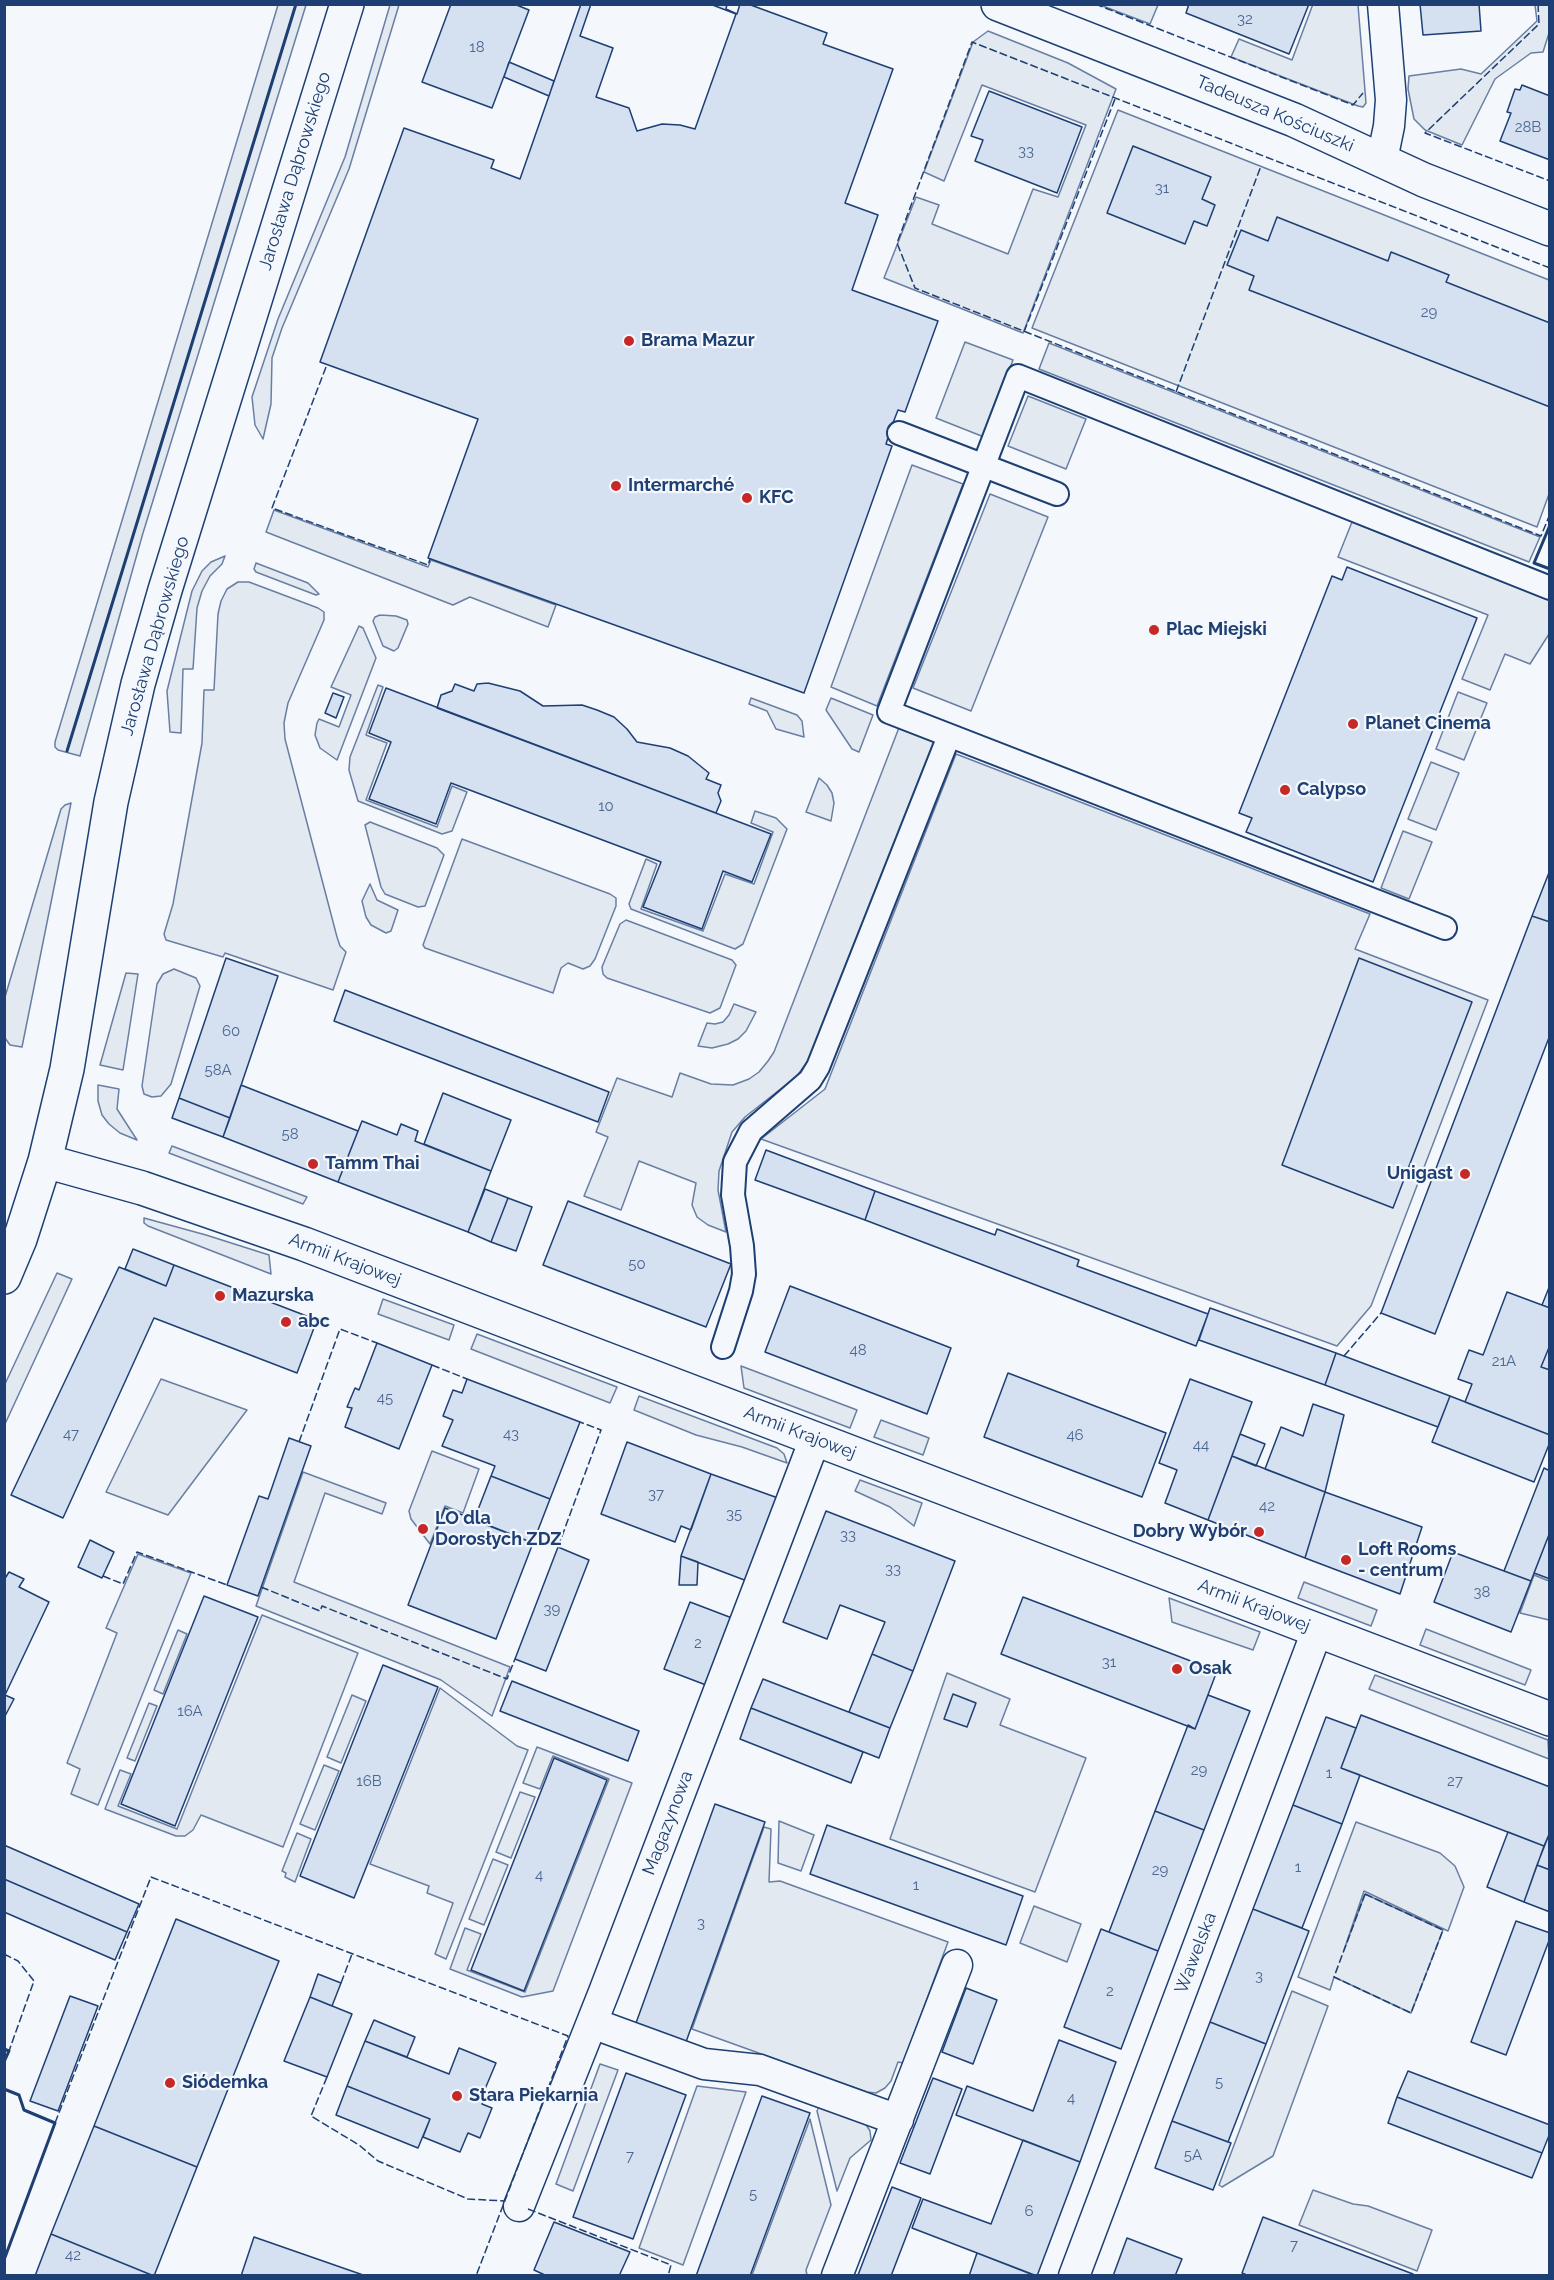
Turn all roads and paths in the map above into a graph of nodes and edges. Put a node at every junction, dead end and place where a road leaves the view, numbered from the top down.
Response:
1 (347, 4) edge
2 (998, 4) edge
3 (1383, 4) edge
4 (1382, 160) junction
5 (1550, 229) edge
6 (899, 433) dead end
7 (983, 465) junction
8 (1057, 494) dead end
9 (1550, 588) edge
10 (949, 735) junction
11 (1445, 928) dead end
12 (45, 1161) junction
13 (4, 1277) edge
14 (723, 1347) dead end
15 (815, 1438) junction
16 (1317, 1630) junction
17 (1550, 1719) edge
18 (957, 1965) dead end
19 (592, 2024) junction
20 (898, 2120) junction
21 (519, 2206) dead end
22 (837, 2276) edge
23 (1074, 2276) edge

1 - 12 street, Jarosława Dąbrowskiego
2 - 4 street, Tadeusza Kościuszki
3 - 4 street
4 - 5 street, Tadeusza Kościuszki
6 - 7 street
7 - 8 street
7 - 9 street
7 - 10 street
10 - 11 street
10 - 14 street
12 - 13 street, Jarosława Dąbrowskiego
12 - 15 street, Armii Krajowej
15 - 16 street, Armii Krajowej
15 - 19 street, Magazynowa
16 - 17 street, Armii Krajowej
16 - 23 street, Wawelska
18 - 20 street
19 - 20 street
19 - 21 street, Magazynowa
20 - 22 street

